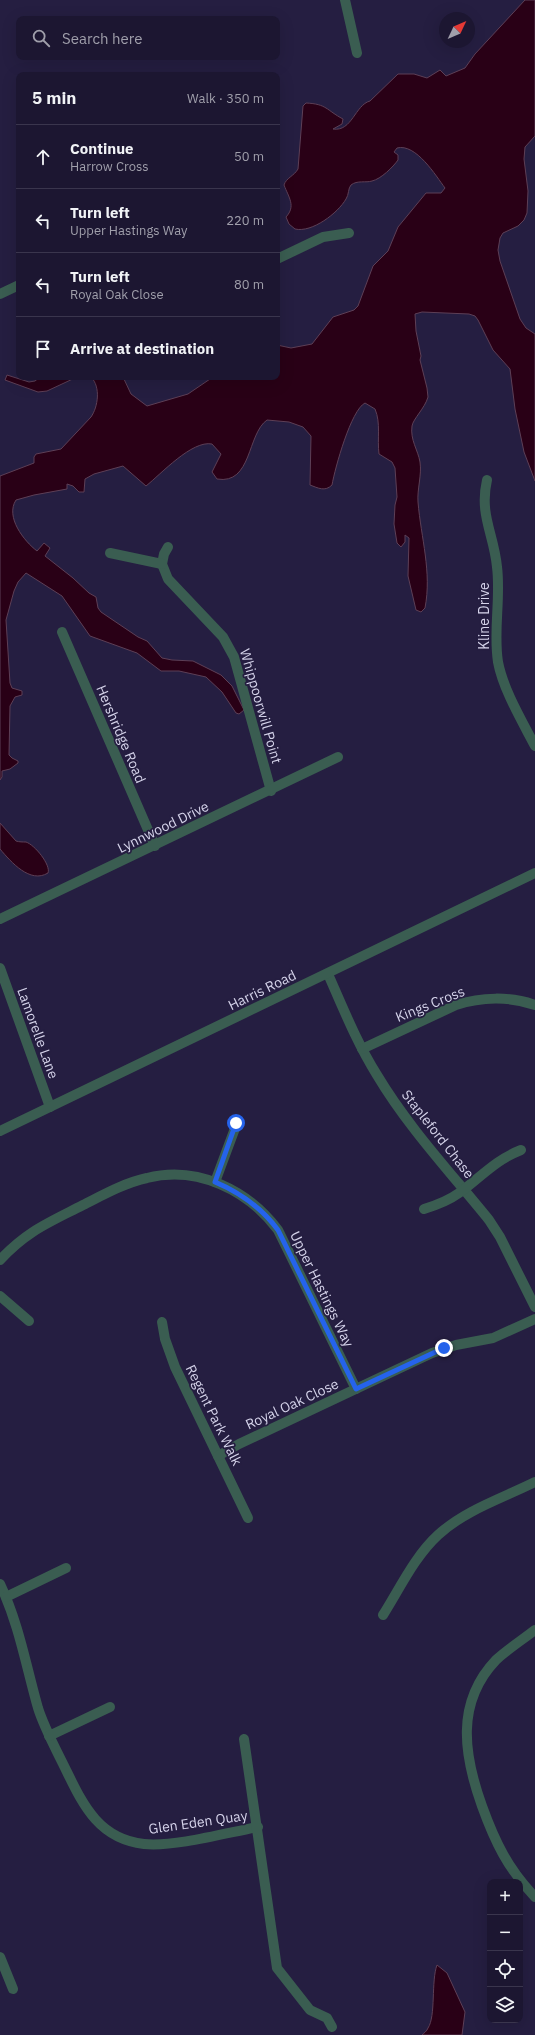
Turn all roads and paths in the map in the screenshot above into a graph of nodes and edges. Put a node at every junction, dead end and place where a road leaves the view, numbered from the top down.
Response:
1 (345, 0) edge
2 (357, 53) dead end
3 (349, 233) dead end
4 (280, 258) edge
5 (16, 286) edge
6 (0, 294) edge
7 (487, 480) dead end
8 (168, 547) dead end
9 (110, 553) dead end
10 (162, 564) junction
11 (62, 632) dead end
12 (535, 746) edge
13 (338, 757) dead end
14 (271, 791) junction
15 (156, 846) junction
16 (535, 873) edge
17 (0, 919) edge
18 (0, 968) edge
19 (328, 974) junction
20 (4, 993) edge
21 (535, 1005) edge
22 (362, 1049) junction
23 (50, 1107) junction
24 (236, 1123) dead end
25 (0, 1131) edge
26 (521, 1150) dead end
27 (215, 1182) junction
28 (464, 1189) junction
29 (424, 1209) dead end
30 (0, 1260) edge
31 (0, 1296) edge
32 (535, 1307) edge
33 (535, 1319) edge
34 (29, 1322) dead end
35 (162, 1322) dead end
36 (356, 1389) junction
37 (218, 1456) junction
38 (535, 1482) edge
39 (248, 1518) dead end
40 (66, 1568) dead end
41 (0, 1584) edge
42 (6, 1597) junction
43 (383, 1615) dead end
44 (535, 1631) edge
45 (110, 1707) dead end
46 (49, 1736) junction
47 (244, 1739) dead end
48 (258, 1827) junction
49 (535, 1897) edge
50 (0, 1957) edge
51 (13, 1989) dead end
52 (332, 2027) dead end

1 - 2 street
3 - 4 street
5 - 6 street
7 - 12 street, Kline Drive
8 - 10 street
9 - 10 street
10 - 14 street, Whippoorwill Point
11 - 15 street, Hershridge Road
13 - 14 street, Lynnwood Drive
14 - 15 street, Lynnwood Drive
15 - 17 street, Lynnwood Drive
16 - 19 street, Harris Road
18 - 20 street, Lamorelle Lane
19 - 22 street, Stapleford Chase
19 - 23 street, Harris Road
20 - 23 street, Lamorelle Lane
21 - 22 street, Kings Cross
22 - 28 street, Stapleford Chase
23 - 25 street, Harris Road
24 - 27 street
26 - 28 street
27 - 30 street, Upper Hastings Way
27 - 36 street, Upper Hastings Way
28 - 29 street
28 - 32 street, Stapleford Chase
31 - 34 street
33 - 36 street, Royal Oak Close
35 - 37 street, Regent Park Walk
36 - 37 street, Royal Oak Close
37 - 39 street, Regent Park Walk
38 - 43 street
40 - 42 street
41 - 42 street, Glen Eden Quay
42 - 46 street, Glen Eden Quay
44 - 49 street
45 - 46 street
46 - 48 street, Glen Eden Quay
47 - 48 street
48 - 52 street, Glen Eden Quay
50 - 51 street

